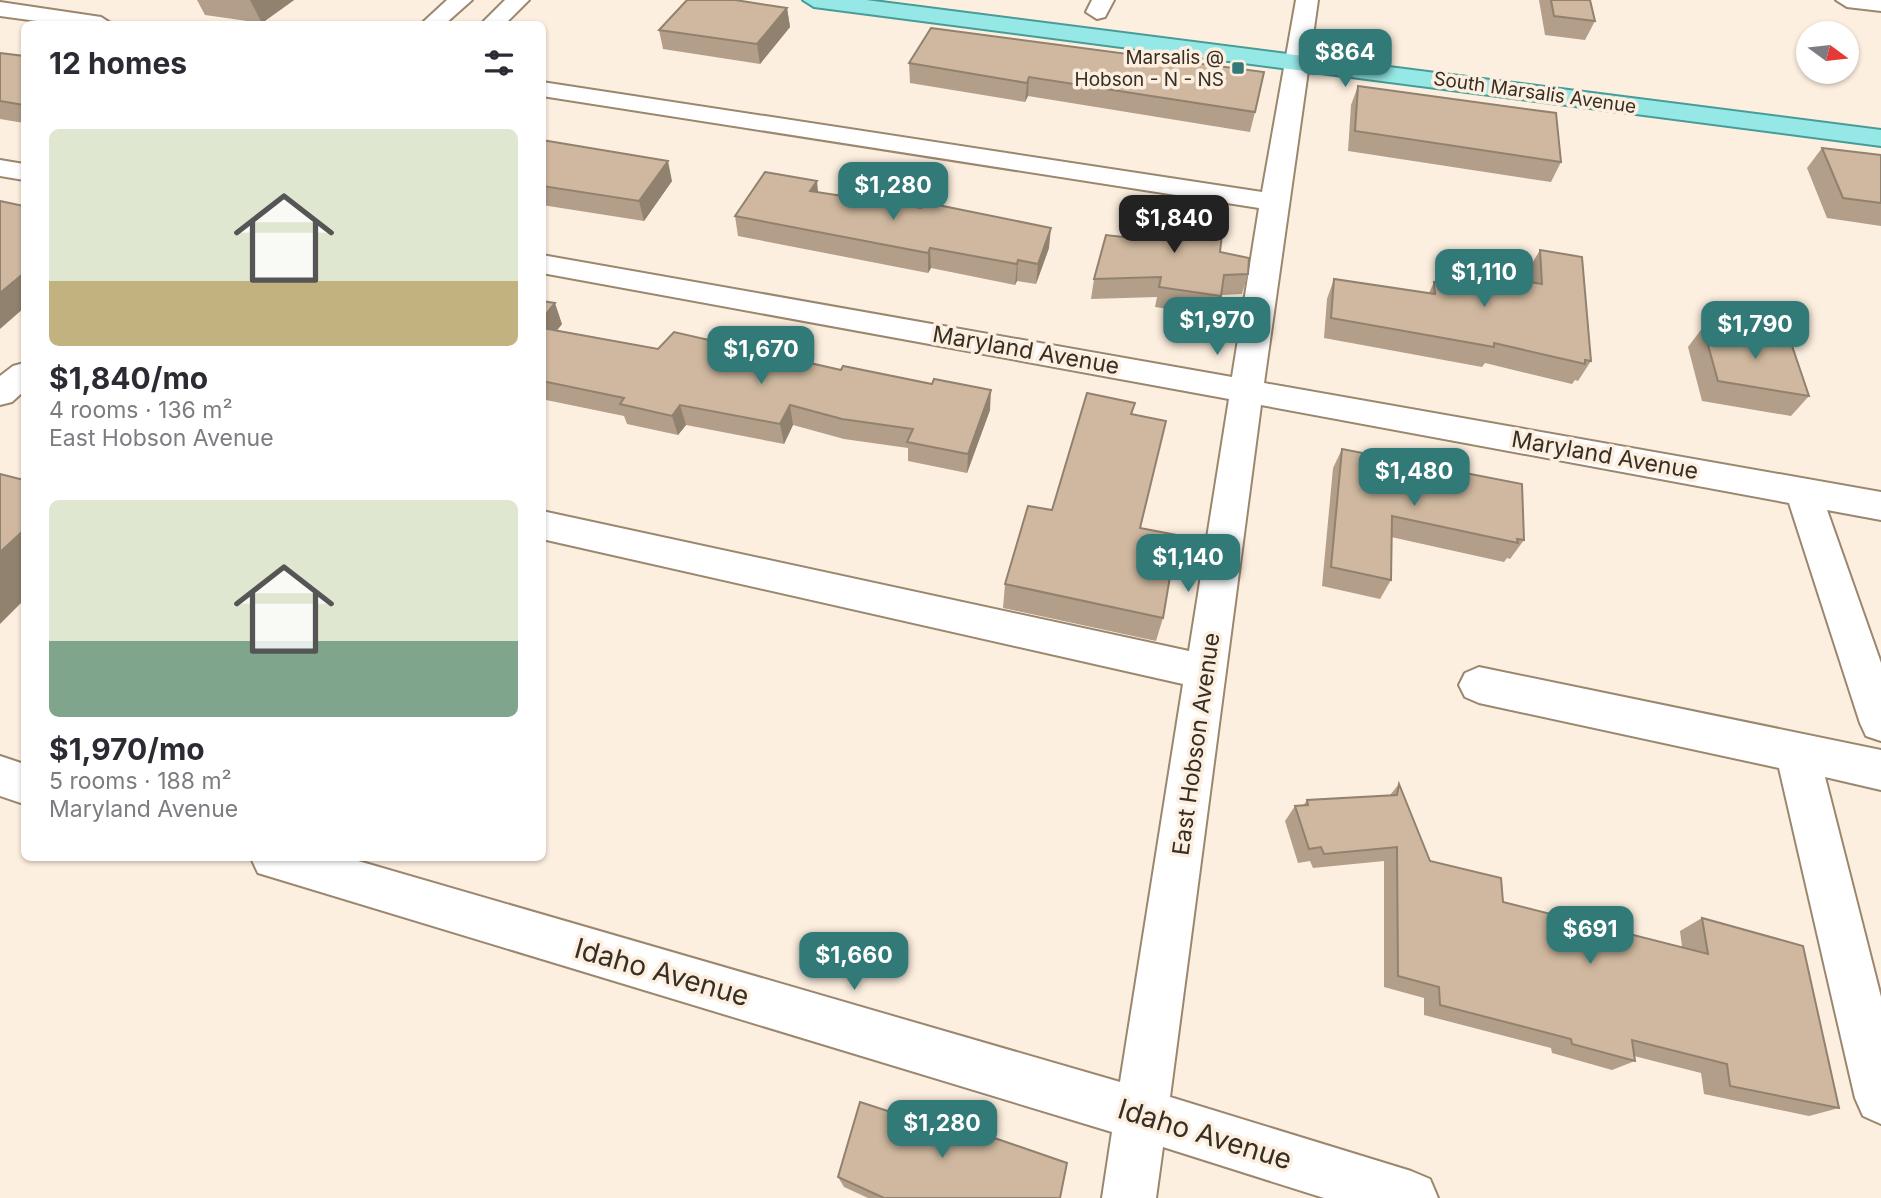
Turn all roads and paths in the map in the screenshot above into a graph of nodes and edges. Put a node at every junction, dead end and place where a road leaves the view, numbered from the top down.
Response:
1 (461, 0) edge
2 (518, 0) edge
3 (814, 0) edge
4 (1307, 0) edge
5 (1847, 0) edge
6 (1881, 4) edge
7 (1100, 6) edge
8 (0, 9) edge
9 (1070, 9) dead end
10 (1125, 16) dead end
11 (81, 21) edge
12 (436, 21) edge
13 (495, 21) edge
14 (1300, 44) junction
15 (546, 90) edge
16 (1881, 138) edge
17 (0, 168) edge
18 (21, 172) edge
19 (1274, 202) junction
20 (546, 265) edge
21 (21, 376) edge
22 (1248, 390) junction
23 (0, 394) edge
24 (0, 404) edge
25 (21, 409) edge
26 (1803, 491) junction
27 (1881, 506) edge
28 (546, 526) edge
29 (1206, 672) junction
30 (1479, 685) dead end
31 (1881, 723) edge
32 (1797, 752) junction
33 (1881, 770) edge
34 (0, 776) edge
35 (21, 783) edge
36 (284, 861) edge
37 (1881, 1098) edge
38 (1141, 1114) junction
39 (1129, 1198) edge
40 (1411, 1198) edge

1 - 12 street
2 - 13 street
3 - 14 main road, South Marsalis Avenue
4 - 14 street, East Hobson Avenue
5 - 6 street
7 - 9 main road
7 - 10 main road
8 - 11 street
14 - 16 main road, South Marsalis Avenue
14 - 19 street, East Hobson Avenue
15 - 19 street
17 - 18 street
19 - 22 street, East Hobson Avenue
20 - 22 street, Maryland Avenue
21 - 23 street
22 - 26 street, Maryland Avenue
22 - 29 street, East Hobson Avenue
24 - 25 street
26 - 27 street, Maryland Avenue
26 - 31 street
28 - 29 street
29 - 38 street, East Hobson Avenue
30 - 32 street
32 - 33 street
32 - 37 street
34 - 35 street
36 - 38 street, Idaho Avenue
38 - 39 street, East Hobson Avenue
38 - 40 street, Idaho Avenue

